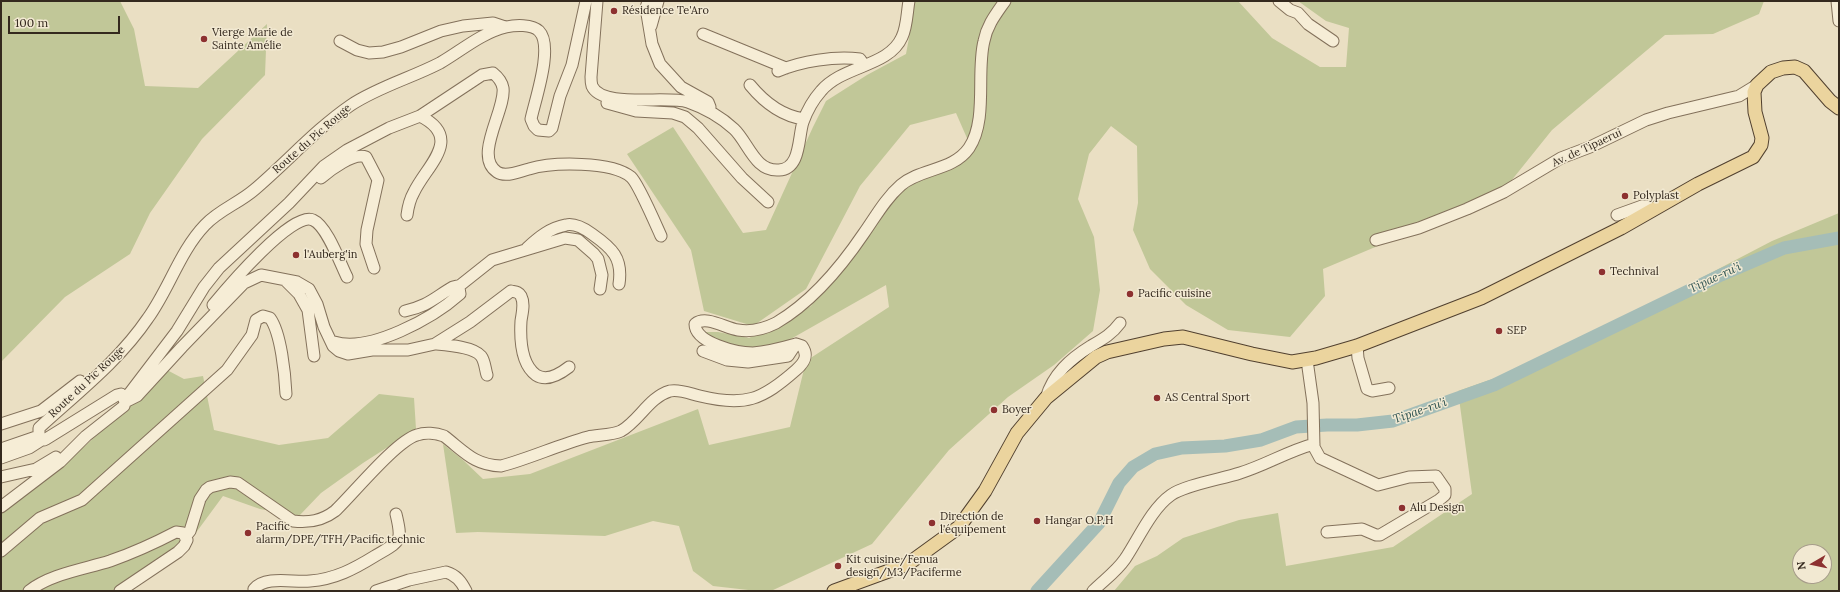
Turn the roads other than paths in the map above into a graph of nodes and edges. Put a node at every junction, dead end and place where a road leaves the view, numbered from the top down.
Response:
1 (586, 1) edge
2 (597, 1) edge
3 (648, 1) edge
4 (658, 1) edge
5 (908, 1) edge
6 (1005, 1) edge
7 (1279, 1) edge
8 (1836, 1) edge
9 (1839, 20) edge
10 (505, 27) junction
11 (650, 30) junction
12 (703, 34) dead end
13 (340, 41) dead end
14 (1334, 41) dead end
15 (864, 65) junction
16 (750, 85) dead end
17 (1757, 85) junction
18 (592, 86) junction
19 (1839, 108) edge
20 (710, 110) junction
21 (420, 116) junction
22 (804, 119) junction
23 (768, 202) dead end
24 (289, 203) junction
25 (1652, 211) junction
26 (407, 215) dead end
27 (1617, 215) dead end
28 (661, 236) dead end
29 (1376, 240) dead end
30 (524, 251) junction
31 (374, 268) dead end
32 (347, 277) dead end
33 (285, 280) junction
34 (619, 284) dead end
35 (458, 286) junction
36 (600, 290) dead end
37 (405, 311) dead end
38 (1120, 323) dead end
39 (331, 341) junction
40 (436, 344) junction
41 (796, 344) junction
42 (182, 346) junction
43 (1357, 346) junction
44 (703, 351) dead end
45 (314, 356) dead end
46 (1307, 360) junction
47 (569, 367) dead end
48 (487, 375) dead end
49 (94, 378) junction
50 (1389, 388) dead end
51 (286, 394) dead end
52 (1046, 398) junction
53 (124, 400) junction
54 (1, 416) edge
55 (16, 420) junction
56 (1, 424) edge
57 (41, 438) junction
58 (1314, 440) junction
59 (1, 450) edge
60 (68, 455) junction
61 (1, 458) edge
62 (1, 477) edge
63 (1, 507) edge
64 (396, 514) dead end
65 (1326, 532) dead end
66 (186, 536) junction
67 (1, 552) edge
68 (29, 591) edge
69 (120, 591) edge
70 (255, 591) edge
71 (376, 591) edge
72 (466, 591) edge
73 (834, 591) edge
74 (1093, 591) edge

1 - 10 street, Route du Pic Rouge
2 - 18 street
3 - 11 street
4 - 11 street
5 - 15 street
6 - 41 street
7 - 14 street
8 - 9 street
10 - 13 street
10 - 49 street, Route du Pic Rouge
11 - 20 street
12 - 15 street
15 - 22 street
16 - 22 street
17 - 19 main road, Av. de Tipaerui
17 - 25 main road
17 - 29 street, Av. de Tipaerui
18 - 20 street
18 - 23 street
20 - 22 street
21 - 24 street
21 - 26 street
21 - 28 street
24 - 31 street
24 - 53 street
25 - 27 street
25 - 43 main road
30 - 34 street
30 - 35 street
30 - 36 street
32 - 42 street
33 - 39 street
33 - 42 street
33 - 45 street
35 - 37 street
35 - 39 street
38 - 52 street
39 - 40 street
40 - 47 street
40 - 48 street
41 - 44 street
41 - 66 street
42 - 53 street
43 - 46 main road
43 - 50 street
46 - 52 main road
46 - 58 street
49 - 55 street
49 - 57 street, Route du Pic Rouge
51 - 67 street
52 - 73 main road
53 - 57 street, Route du Pic Rouge
53 - 60 street
54 - 55 street
55 - 56 street
57 - 59 street
57 - 61 street
58 - 65 street
58 - 74 street
60 - 62 street
60 - 63 street
64 - 70 street
66 - 68 street
66 - 69 street
71 - 72 street

